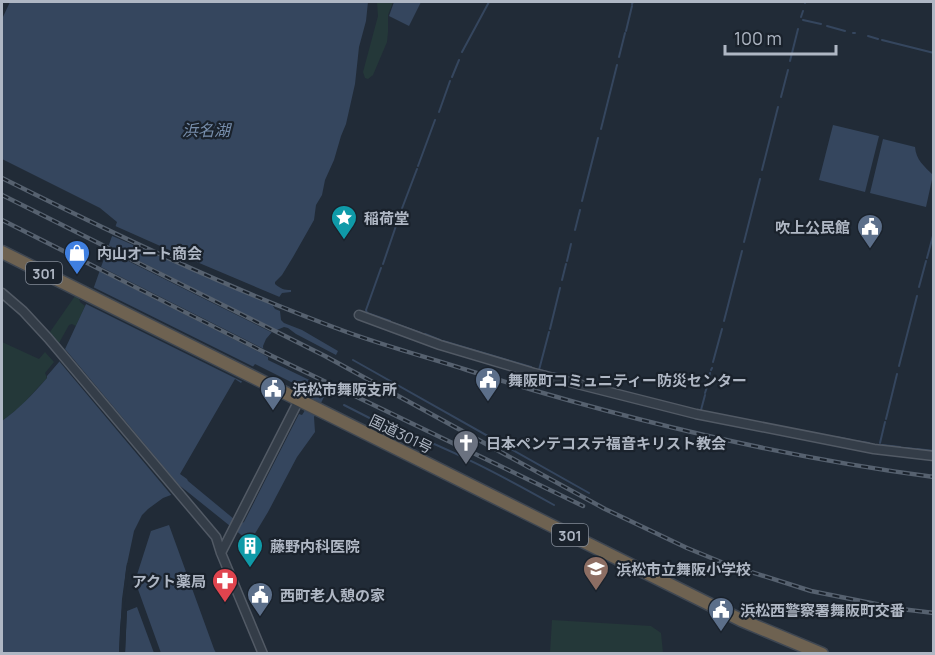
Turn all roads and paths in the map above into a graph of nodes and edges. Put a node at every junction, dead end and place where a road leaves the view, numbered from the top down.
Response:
1 (2, 252) edge
2 (2, 294) edge
3 (359, 315) dead end
4 (302, 402) junction
5 (933, 456) edge
6 (221, 554) junction
7 (263, 654) edge
8 (822, 654) edge

1 - 4 highway, 国道301号 / 301
2 - 6 street
3 - 5 street
4 - 6 street
4 - 8 highway, 国道301号 / 301
6 - 7 street

